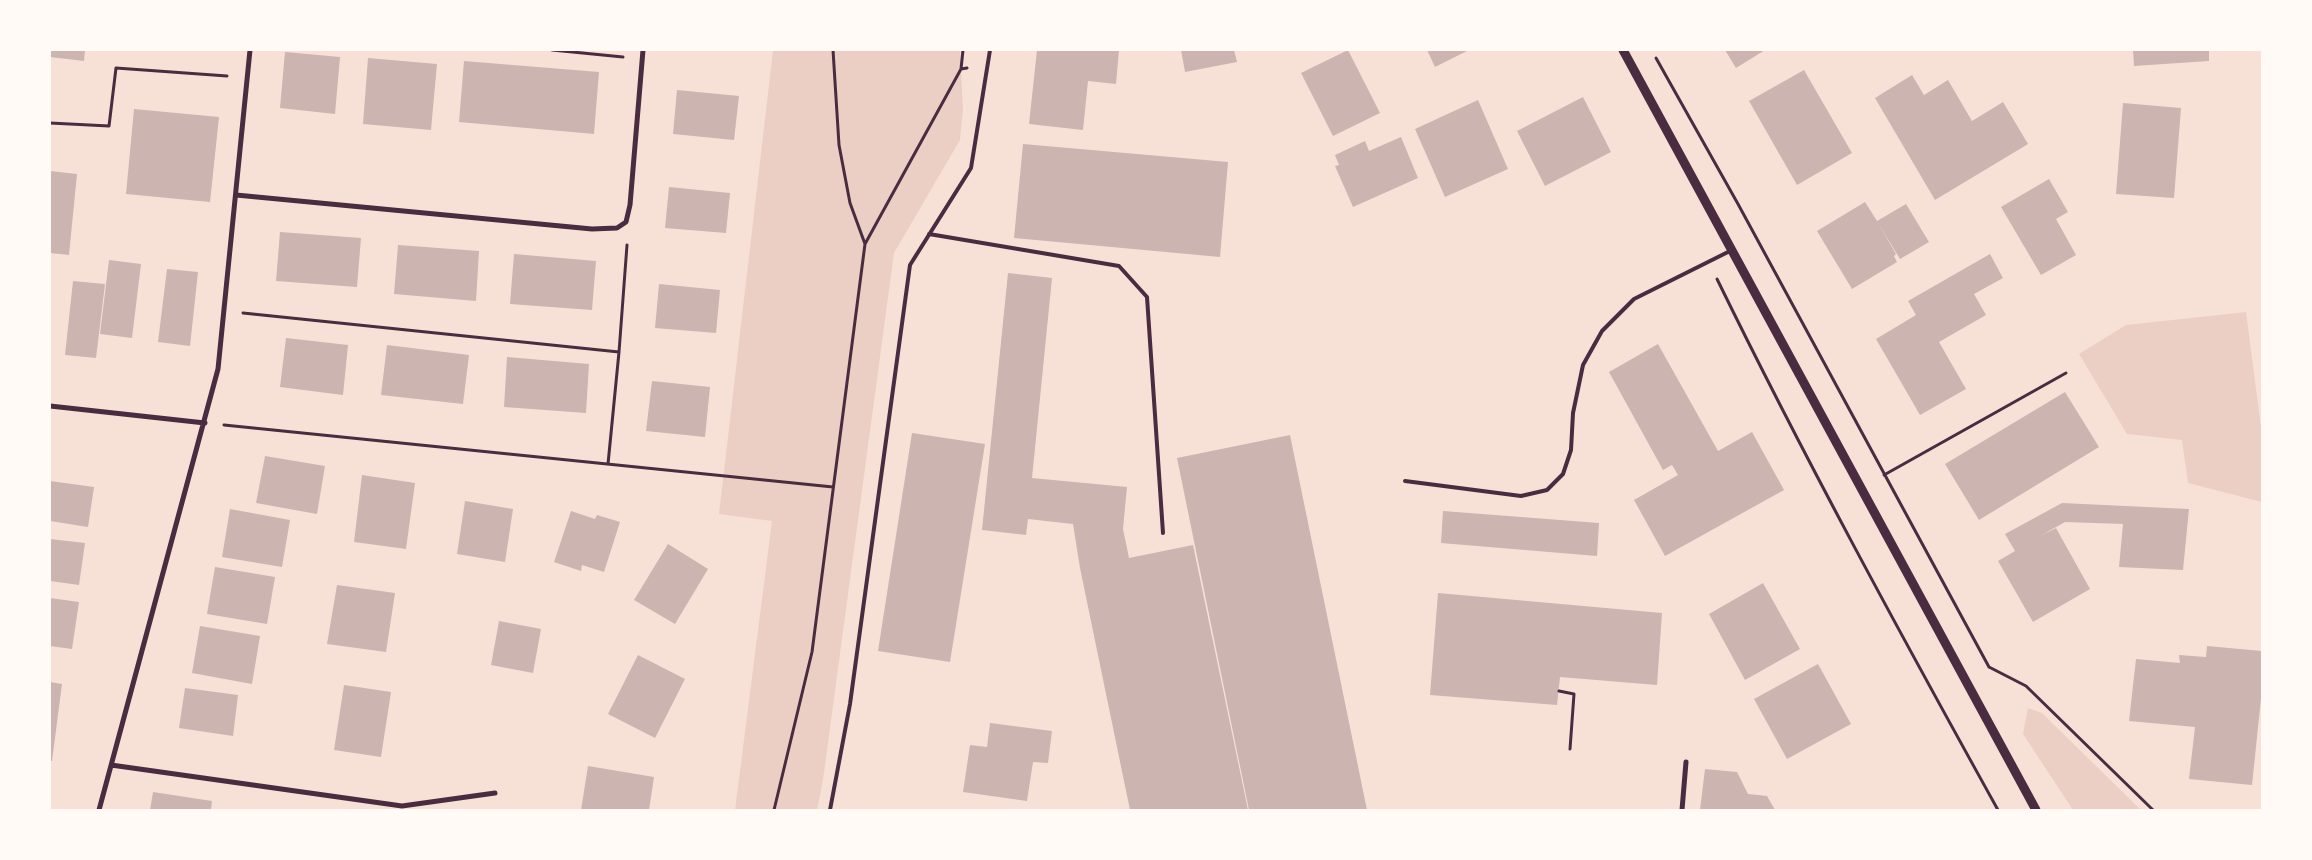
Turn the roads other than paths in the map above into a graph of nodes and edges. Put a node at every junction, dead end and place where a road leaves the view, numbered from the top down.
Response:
1 (250, 50) edge
2 (643, 50) edge
3 (990, 50) edge
4 (1623, 50) edge
5 (236, 195) junction
6 (929, 234) junction
7 (1732, 250) junction
8 (50, 406) edge
9 (205, 423) junction
10 (1405, 481) dead end
11 (1163, 533) dead end
12 (1686, 762) dead end
13 (111, 765) junction
14 (495, 793) dead end
15 (99, 810) edge
16 (830, 810) edge
17 (1682, 810) edge
18 (2036, 810) edge

1 - 5 street
2 - 5 street
3 - 6 lane
4 - 7 street
5 - 9 street
6 - 11 lane
6 - 16 lane
7 - 10 lane
7 - 18 street
8 - 9 street
9 - 13 street
12 - 17 street
13 - 14 street
13 - 15 street

